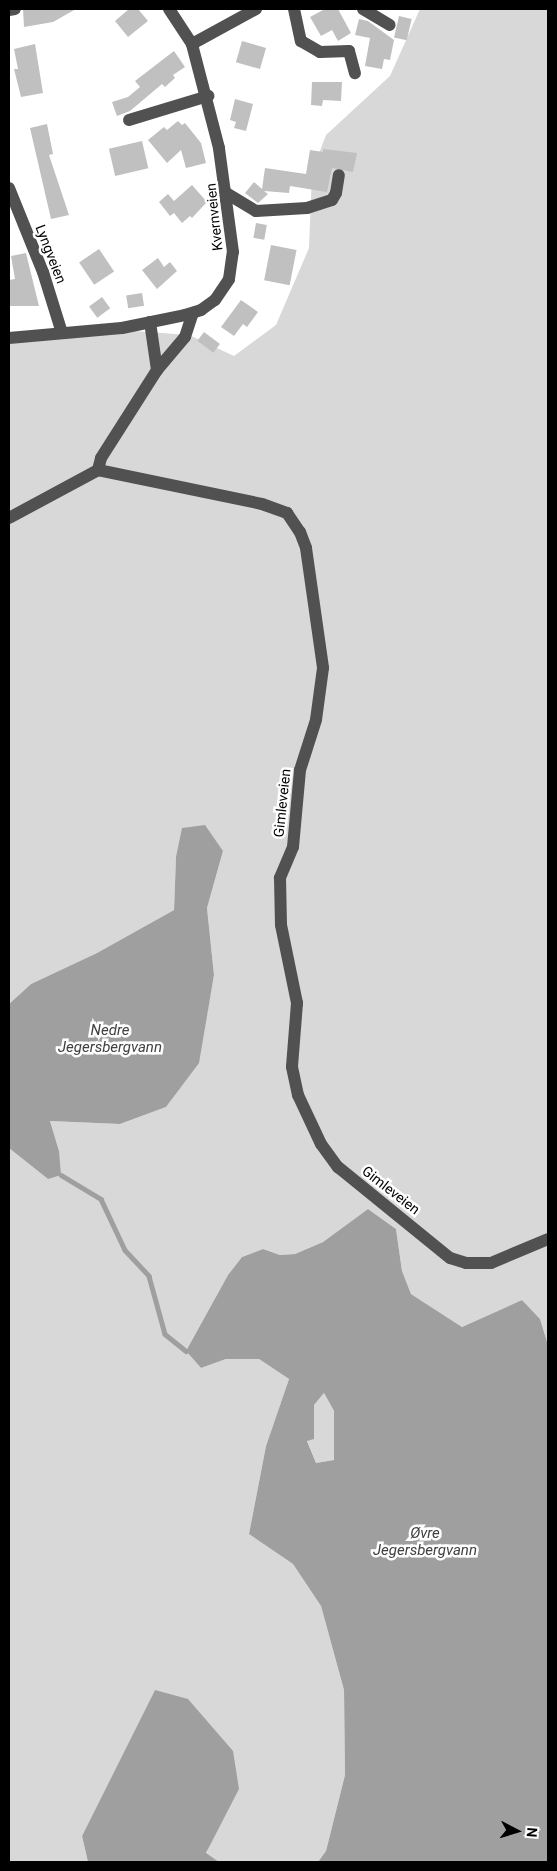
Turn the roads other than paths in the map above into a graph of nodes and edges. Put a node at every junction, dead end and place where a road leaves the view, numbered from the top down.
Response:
1 (15, 9) edge
2 (169, 9) edge
3 (256, 9) edge
4 (294, 9) edge
5 (363, 9) edge
6 (9, 10) edge
7 (241, 12) edge
8 (390, 24) dead end
9 (192, 44) junction
10 (355, 74) dead end
11 (208, 96) junction
12 (129, 120) dead end
13 (339, 175) dead end
14 (9, 188) edge
15 (226, 193) junction
16 (193, 312) junction
17 (150, 322) junction
18 (62, 333) junction
19 (9, 338) edge
20 (157, 370) junction
21 (98, 470) junction
22 (9, 518) edge
23 (548, 1239) edge

1 - 6 street
2 - 9 street, Kvernveien
3 - 7 street
4 - 10 street
5 - 8 street
7 - 9 street
9 - 11 street, Kvernveien
11 - 12 street
11 - 15 street, Kvernveien
13 - 15 street
14 - 18 street, Lyngveien
15 - 16 street, Kvernveien
16 - 17 street, Kvernveien
16 - 20 street
17 - 18 street, Kvernveien
17 - 20 street
18 - 19 street, Kvernveien
20 - 21 street
21 - 22 street
21 - 23 street, Gimleveien

